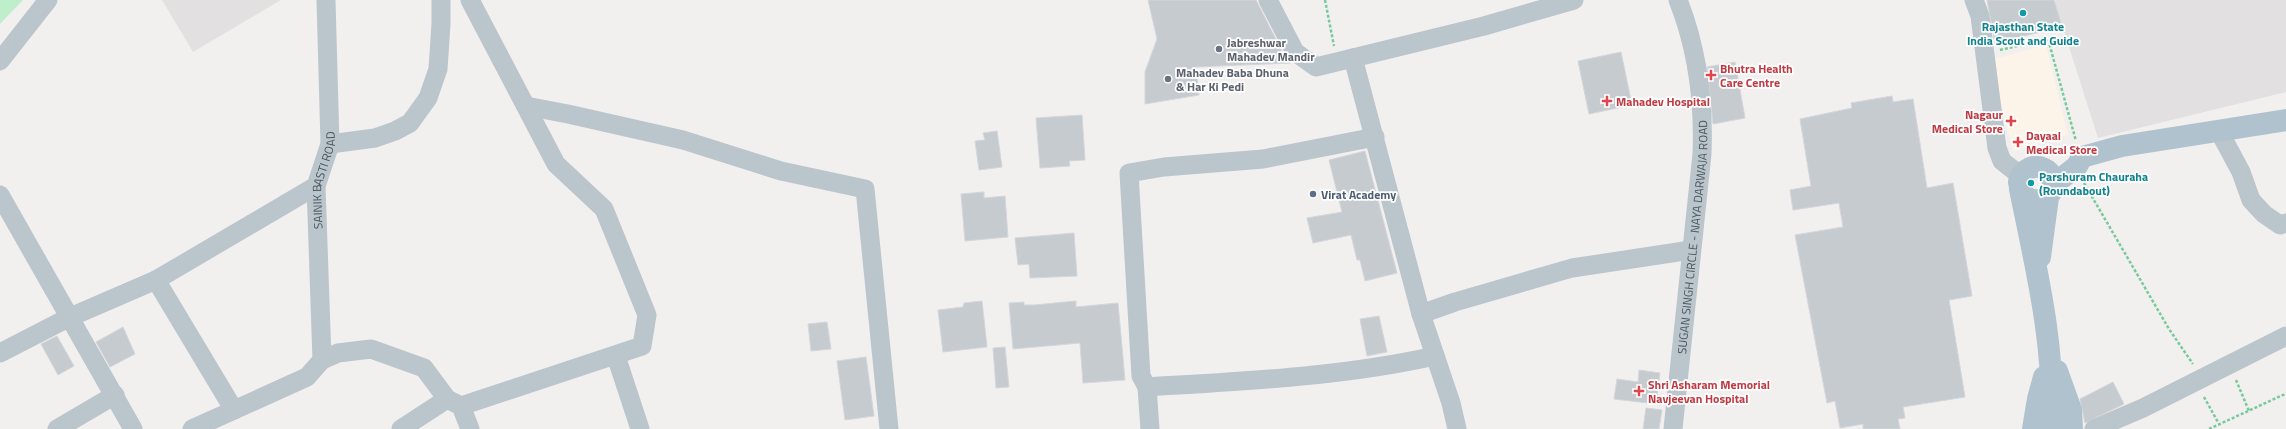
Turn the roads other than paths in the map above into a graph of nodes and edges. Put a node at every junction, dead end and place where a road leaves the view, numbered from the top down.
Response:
1 (48, 0) edge
2 (326, 0) edge
3 (441, 0) edge
4 (470, 0) edge
5 (1268, 0) edge
6 (1574, 0) edge
7 (1678, 0) edge
8 (1974, 0) edge
9 (1345, 60) junction
10 (0, 61) edge
11 (526, 106) junction
12 (2286, 120) edge
13 (2219, 131) junction
14 (1375, 137) junction
15 (330, 144) junction
16 (2080, 162) junction
17 (2027, 177) junction
18 (316, 186) junction
19 (2050, 191) junction
20 (0, 195) edge
21 (2286, 223) edge
22 (1691, 250) junction
23 (2038, 276) junction
24 (156, 280) junction
25 (1421, 314) junction
26 (68, 318) junction
27 (2286, 336) edge
28 (0, 353) edge
29 (616, 356) junction
30 (1435, 356) junction
31 (2051, 357) junction
32 (322, 360) junction
33 (1147, 387) junction
34 (115, 395) junction
35 (454, 403) junction
36 (234, 410) junction
37 (57, 429) edge
38 (133, 429) edge
39 (192, 429) edge
40 (401, 429) edge
41 (470, 429) edge
42 (640, 429) edge
43 (889, 429) edge
44 (1150, 429) edge
45 (1457, 429) edge
46 (1673, 429) edge
47 (2033, 429) edge
48 (2051, 429) edge
49 (2072, 429) edge
50 (2094, 429) edge

1 - 10 street
2 - 15 street, SAINIK BASTI ROAD
3 - 15 street
4 - 11 street
5 - 9 street
6 - 9 street
7 - 22 street, SUGAN SINGH CIRCLE - NAYA DARWAJA ROAD
8 - 17 street
9 - 14 street
11 - 29 street
11 - 43 street
12 - 13 main road
13 - 16 main road
13 - 21 street
14 - 25 street
14 - 33 street
15 - 18 street, SAINIK BASTI ROAD
16 - 17 main road
16 - 19 main road
17 - 19 main road
17 - 19 main road
17 - 23 main road
18 - 24 street
18 - 32 street, SAINIK BASTI ROAD
19 - 23 main road
20 - 26 street
22 - 25 street
22 - 46 street, SUGAN SINGH CIRCLE - NAYA DARWAJA ROAD
23 - 31 main road
24 - 26 street
24 - 36 street
25 - 30 street
26 - 28 street
26 - 34 street
27 - 50 street
29 - 35 street
29 - 42 street
30 - 33 street
30 - 45 street
31 - 47 main road
31 - 48 main road
31 - 49 main road
32 - 35 street
32 - 36 street
33 - 44 street
34 - 37 street
34 - 38 street
35 - 40 street
35 - 41 street
36 - 39 street

